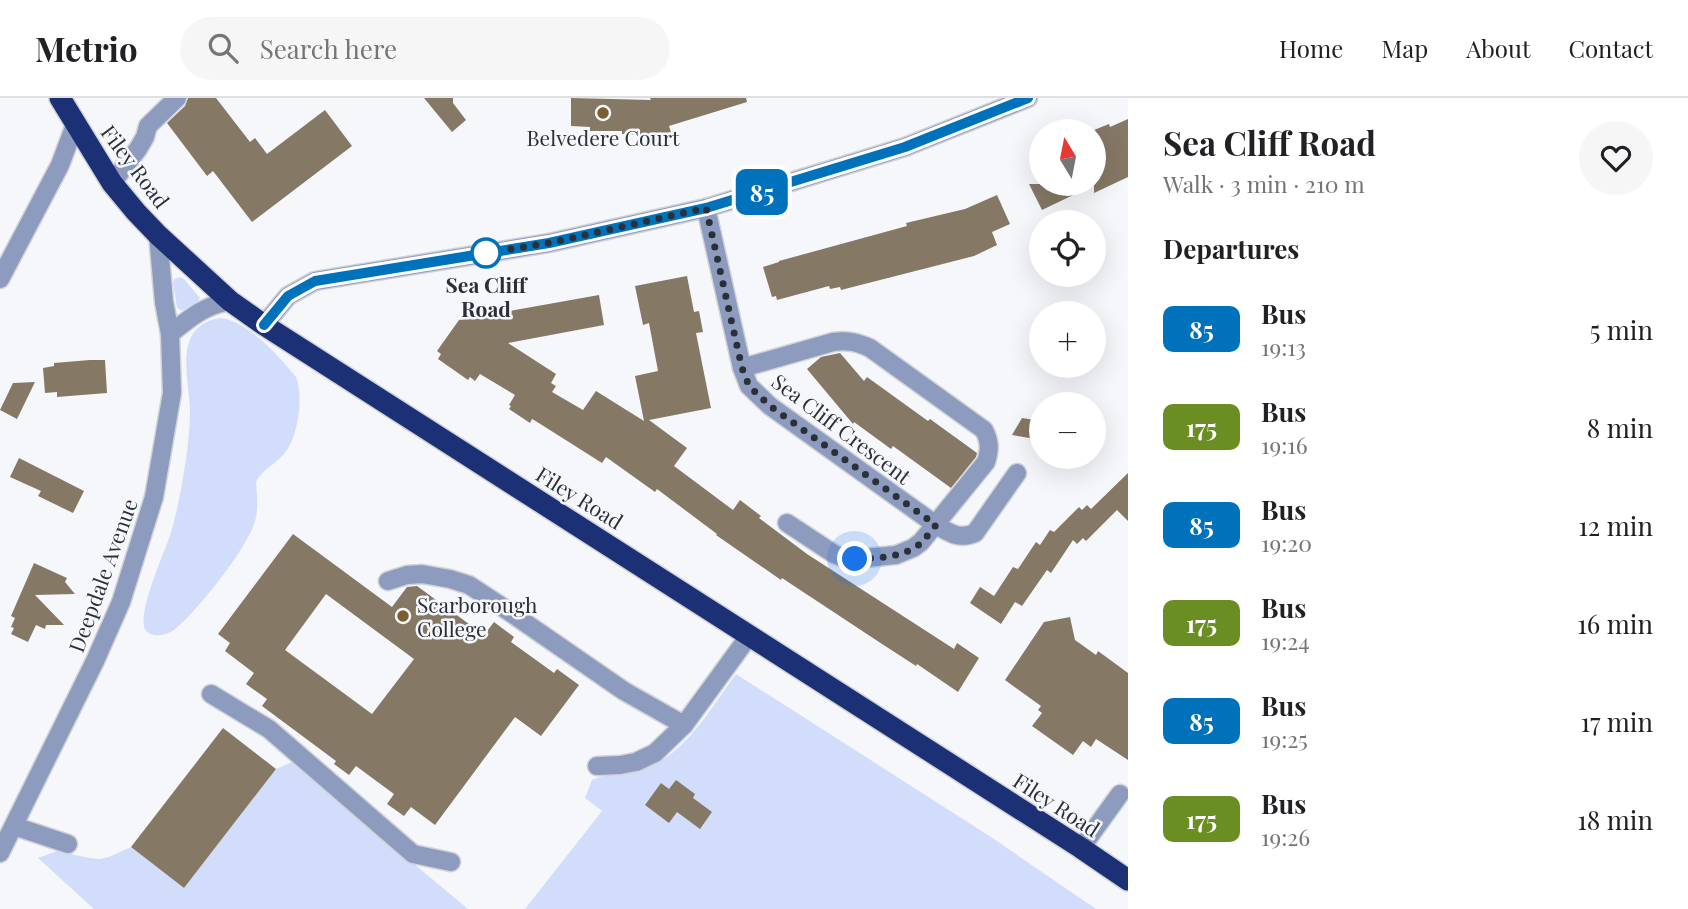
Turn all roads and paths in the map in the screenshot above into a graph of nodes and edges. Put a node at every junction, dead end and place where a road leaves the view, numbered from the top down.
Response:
1 (60, 98) edge
2 (177, 98) edge
3 (1028, 98) edge
4 (75, 125) junction
5 (112, 183) junction
6 (706, 208) junction
7 (158, 235) junction
8 (0, 279) edge
9 (230, 301) junction
10 (264, 325) junction
11 (170, 334) junction
12 (742, 368) junction
13 (1017, 473) dead end
14 (787, 523) dead end
15 (936, 525) junction
16 (388, 581) dead end
17 (749, 636) junction
18 (211, 694) dead end
19 (684, 725) junction
20 (597, 766) dead end
21 (1120, 794) dead end
22 (14, 826) junction
23 (68, 844) dead end
24 (1081, 848) junction
25 (0, 853) edge
26 (451, 862) dead end
27 (1128, 880) edge

1 - 4 highway, Filey Road
2 - 5 street
3 - 6 street
4 - 5 highway, Filey Road
4 - 8 street
5 - 7 highway, Filey Road
6 - 10 street
6 - 12 street, Sea Cliff Crescent
7 - 9 highway, Filey Road
7 - 11 street, Deepdale Avenue
9 - 10 highway, Filey Road
9 - 11 street
10 - 17 highway, Filey Road
11 - 22 street, Deepdale Avenue
12 - 15 street, Sea Cliff Crescent
12 - 15 street
13 - 15 street, Sea Cliff Crescent
14 - 15 street
16 - 19 street
17 - 19 street
17 - 24 highway, Filey Road
18 - 26 street
19 - 20 street
21 - 24 street
22 - 23 street
22 - 25 street, Deepdale Avenue
24 - 27 highway, Filey Road

